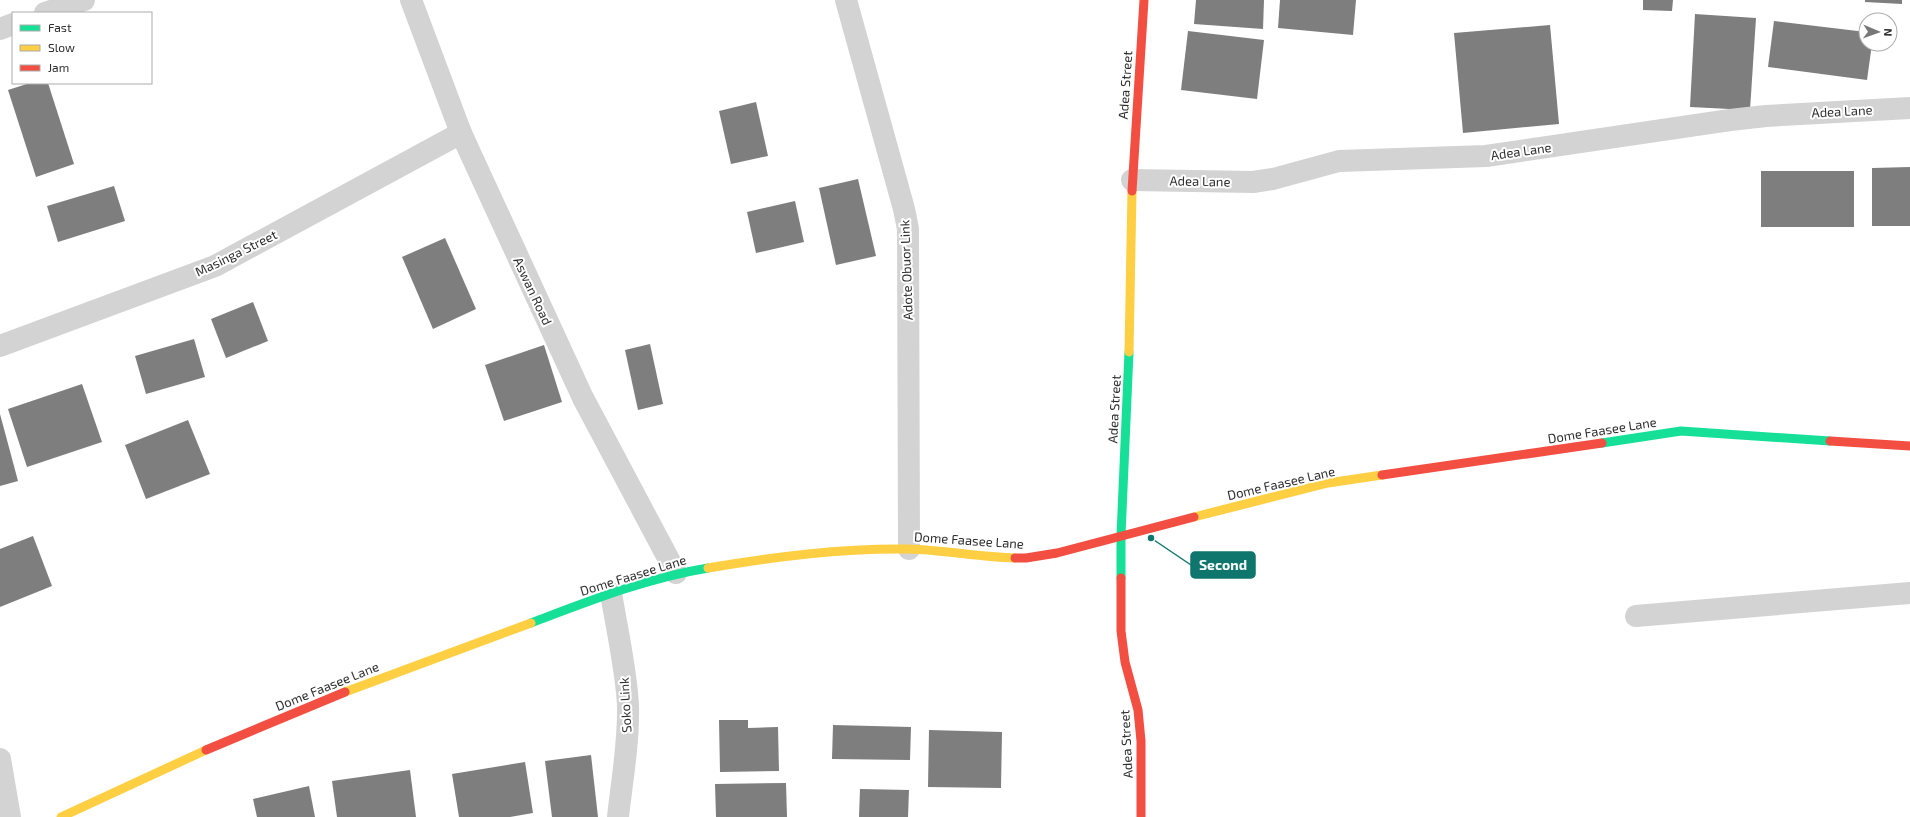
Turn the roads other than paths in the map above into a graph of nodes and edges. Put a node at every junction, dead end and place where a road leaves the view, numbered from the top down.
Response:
1 (84, 0) edge
2 (411, 0) edge
3 (846, 0) edge
4 (1144, 0) edge
5 (48, 12) edge
6 (12, 24) edge
7 (0, 28) edge
8 (1910, 108) edge
9 (461, 133) junction
10 (1132, 180) junction
11 (0, 346) edge
12 (1910, 446) edge
13 (1120, 535) junction
14 (909, 549) junction
15 (676, 573) junction
16 (611, 593) junction
17 (1910, 593) edge
18 (1636, 616) dead end
19 (0, 759) edge
20 (10, 817) edge
21 (61, 817) edge
22 (618, 817) edge
23 (1141, 817) edge

1 - 5 street
2 - 9 street, Aswan Road
3 - 14 street, Adote Obuor Link
4 - 10 street, Adea Street
6 - 7 street
8 - 10 street, Adea Lane
9 - 11 street, Masinga Street
9 - 15 street, Aswan Road
10 - 13 street, Adea Street
12 - 13 street, Dome Faasee Lane
13 - 14 street, Dome Faasee Lane
13 - 23 street, Adea Street
14 - 15 street, Dome Faasee Lane
15 - 16 street, Dome Faasee Lane
16 - 21 street, Dome Faasee Lane
16 - 22 street, Soko Link
17 - 18 street
19 - 20 street

